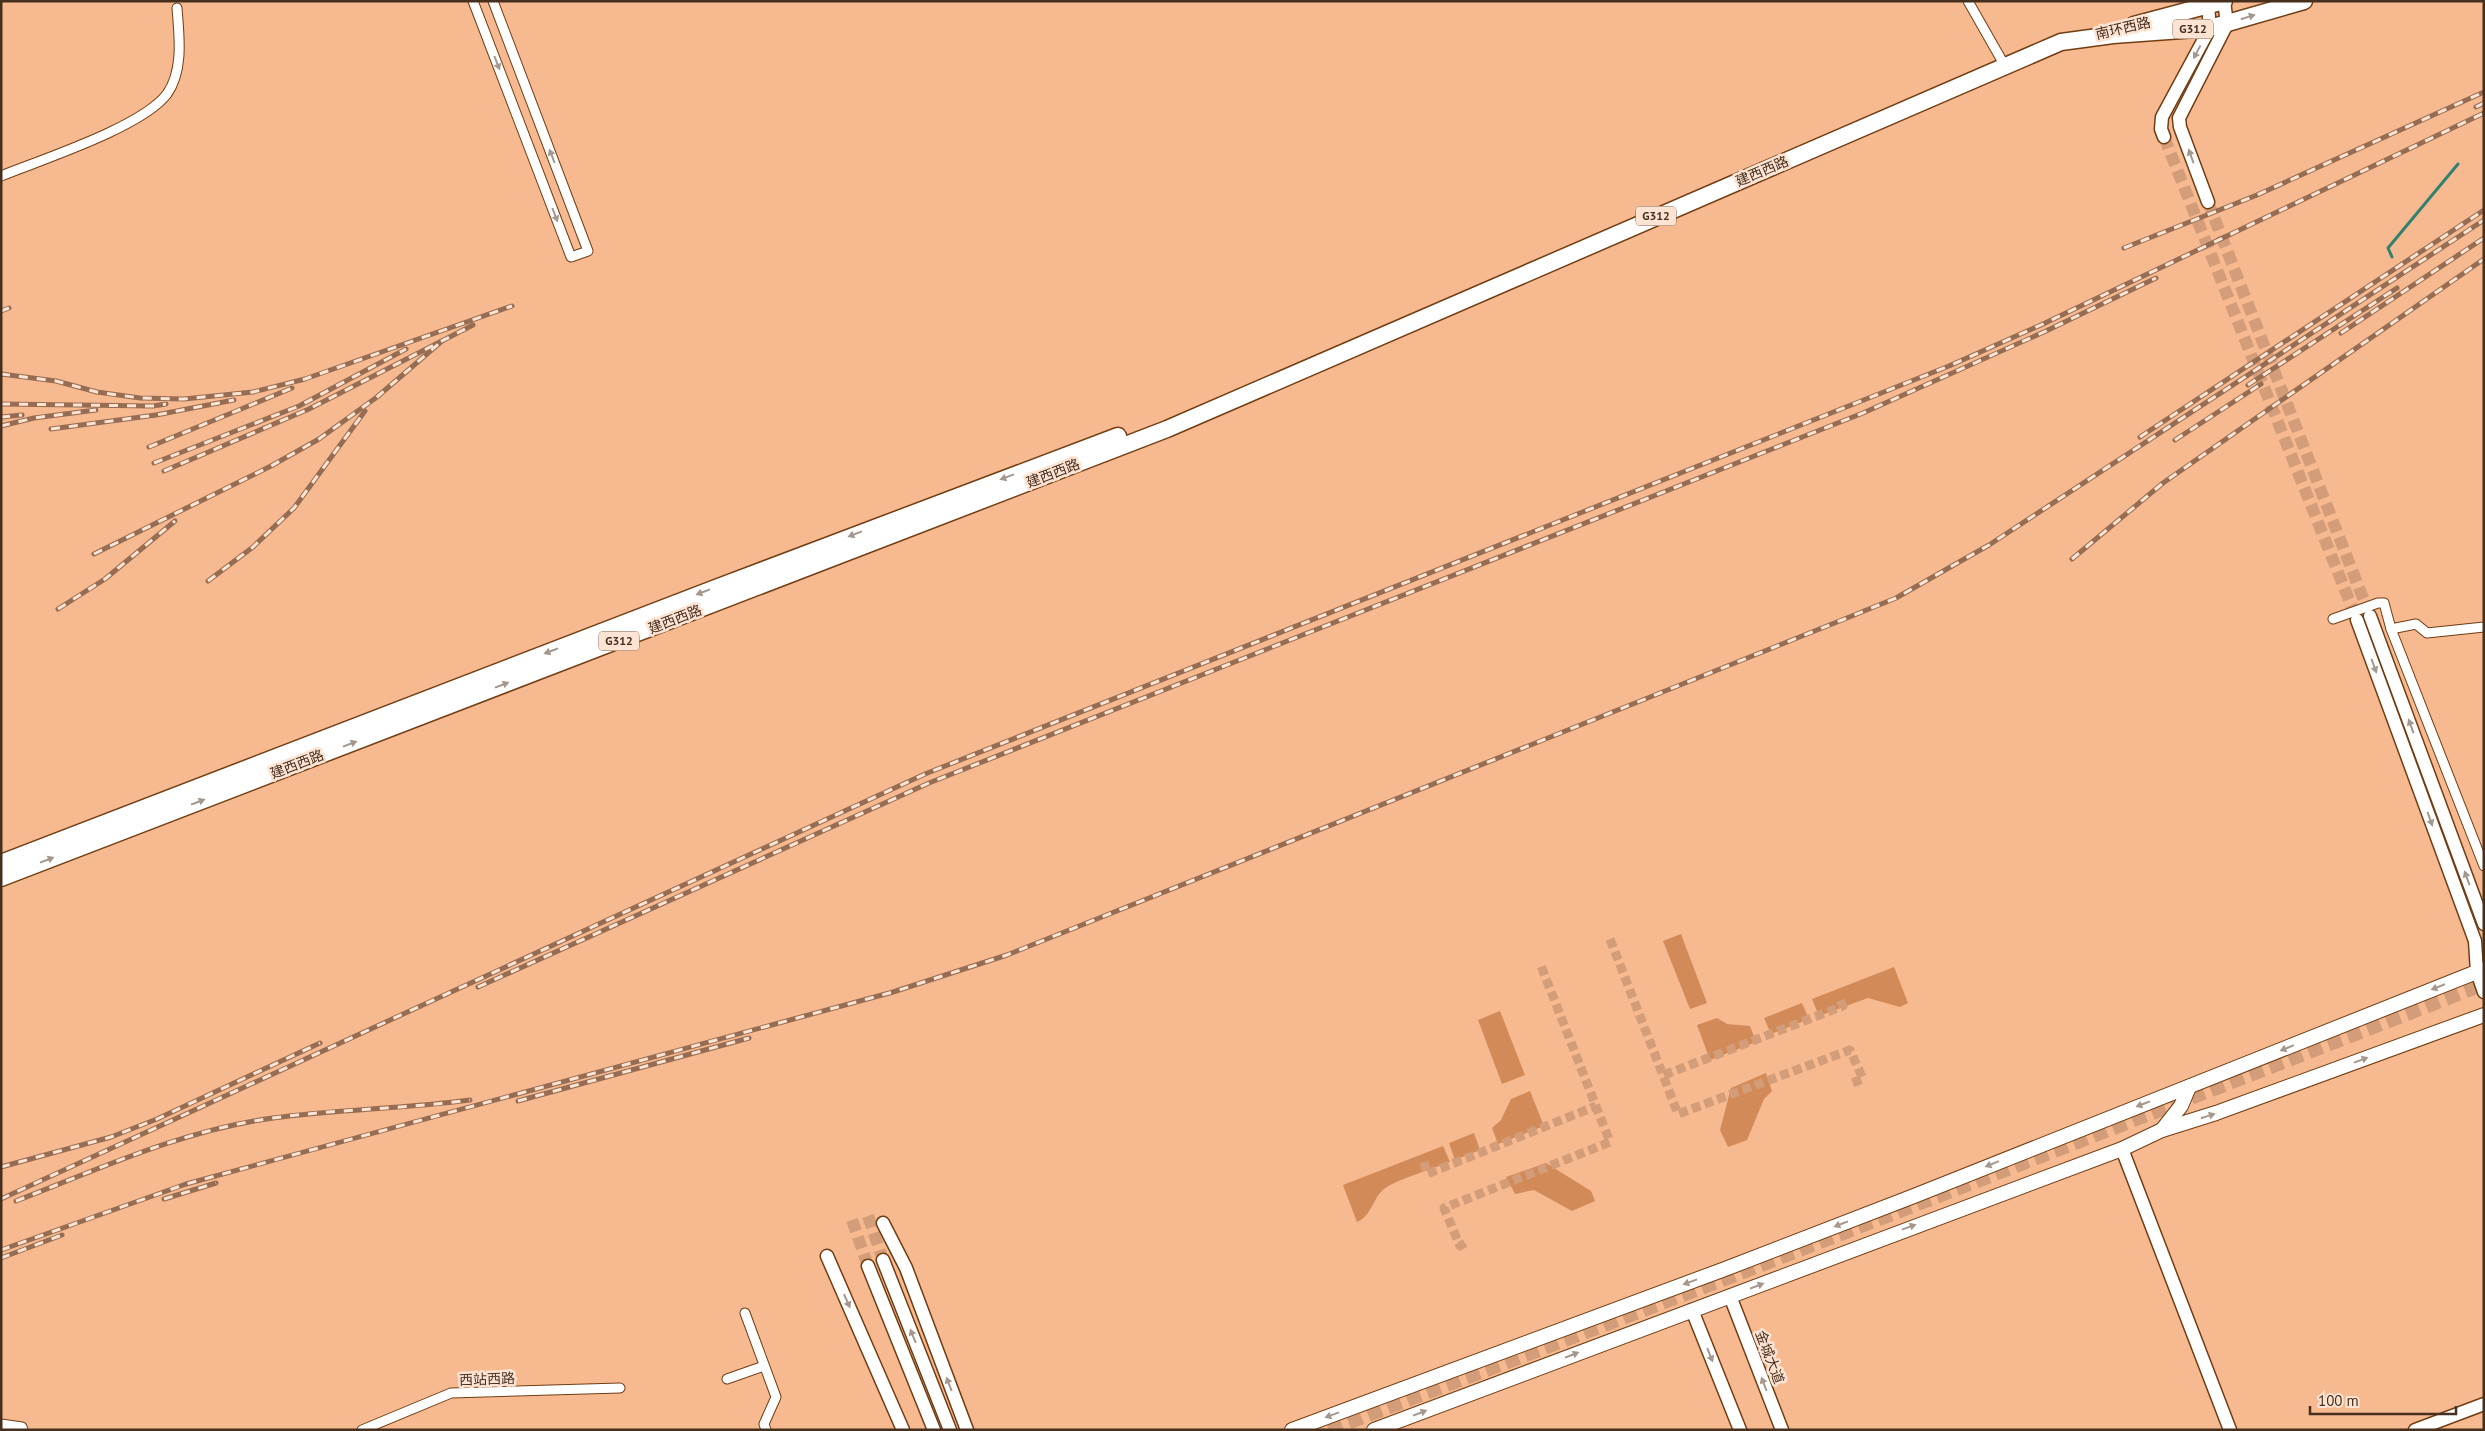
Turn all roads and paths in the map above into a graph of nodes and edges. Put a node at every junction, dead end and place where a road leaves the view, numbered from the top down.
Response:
1 (473, 1) edge
2 (493, 1) edge
3 (1968, 1) edge
4 (2224, 1) edge
5 (2304, 1) edge
6 (2208, 6) junction
7 (177, 8) dead end
8 (2227, 24) junction
9 (502, 25) junction
10 (2210, 28) junction
11 (485, 31) junction
12 (2079, 38) junction
13 (2005, 66) junction
14 (2164, 137) tunnel mouth
15 (1, 176) edge
16 (2208, 202) tunnel mouth
17 (1235, 399) junction
18 (2370, 616) tunnel mouth
19 (2333, 619) dead end
20 (2357, 620) tunnel mouth
21 (2484, 626) edge
22 (2391, 629) junction
23 (1, 863) edge
24 (2484, 866) edge
25 (1, 878) edge
26 (2484, 924) edge
27 (2480, 971) edge
28 (2484, 992) edge
29 (2484, 1015) edge
30 (2189, 1087) junction
31 (2162, 1130) junction
32 (2122, 1149) junction
33 (883, 1223) dead end
34 (827, 1256) dead end
35 (883, 1260) tunnel mouth
36 (868, 1266) tunnel mouth
37 (1730, 1296) junction
38 (1692, 1310) junction
39 (745, 1313) dead end
40 (764, 1366) junction
41 (727, 1379) dead end
42 (620, 1388) dead end
43 (2484, 1404) edge
44 (1, 1424) edge
45 (23, 1430) edge
46 (362, 1430) edge
47 (766, 1430) edge
48 (904, 1430) edge
49 (934, 1430) edge
50 (950, 1430) edge
51 (967, 1430) edge
52 (1292, 1430) edge
53 (1374, 1430) edge
54 (1740, 1430) edge
55 (1782, 1430) edge
56 (2230, 1430) edge
57 (2416, 1430) edge

1 - 11 street
2 - 9 street
3 - 13 street
4 - 6 highway, 南环西路 / G312
4 - 8 main road
8 -> 5 highway, 建西西路 / G312
6 - 10 main road
6 - 12 highway, 南环西路 / G312
7 - 15 street
8 - 10 highway, 建西西路 / G312
16 -> 8 main road
9 - 11 street
11 -> 9 street
10 - 12 highway, 建西西路 / G312
10 -> 14 main road
12 - 13 highway, 建西西路 / G312
13 - 17 highway, 建西西路 / G312
17 -> 23 highway, 建西西路 / G312
25 -> 17 highway, 建西西路 / G312
26 -> 18 main road
19 - 22 street
20 -> 27 main road
21 - 22 street
22 - 24 street
27 - 28 main road
27 -> 30 main road
31 -> 29 main road
30 - 31 main road
30 -> 52 main road
31 - 32 main road
37 -> 32 main road
32 - 56 main road
51 -> 33 main road
34 -> 48 main road
50 -> 35 main road
36 - 49 main road
37 - 38 main road
55 -> 37 main road, 金城大道
53 -> 38 main road
38 -> 54 main road
39 - 40 street
40 - 41 street
40 - 47 street
42 - 46 street, 西站西路
43 - 57 main road
44 - 45 street

